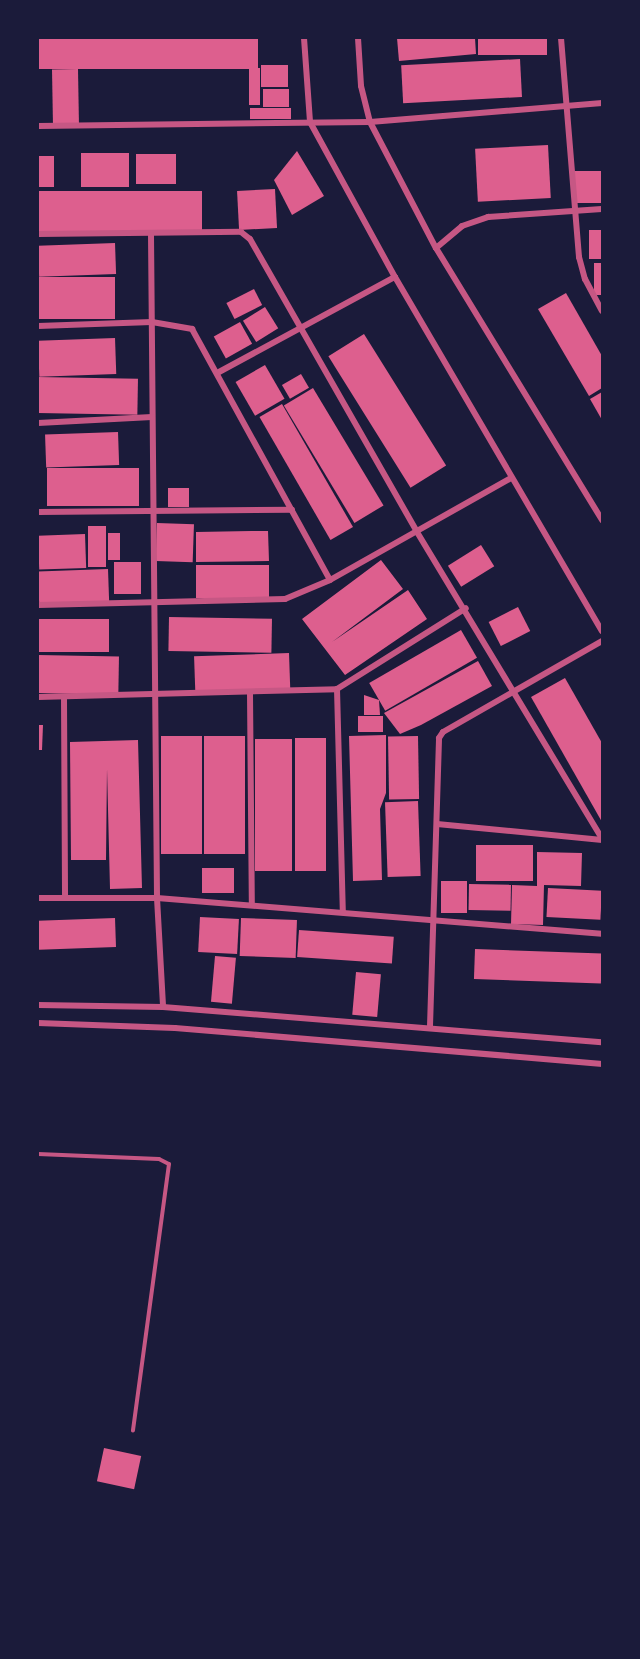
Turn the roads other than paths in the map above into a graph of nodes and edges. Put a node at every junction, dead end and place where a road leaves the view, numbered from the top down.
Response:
1 (304, 38) edge
2 (358, 38) edge
3 (561, 38) edge
4 (603, 103) edge
5 (564, 105) junction
6 (310, 122) junction
7 (370, 122) junction
8 (38, 126) edge
9 (603, 209) edge
10 (574, 211) junction
11 (38, 234) edge
12 (152, 235) junction
13 (436, 248) junction
14 (394, 277) junction
15 (602, 309) edge
16 (152, 322) junction
17 (300, 325) junction
18 (38, 326) edge
19 (219, 372) junction
20 (152, 417) junction
21 (38, 423) edge
22 (511, 478) junction
23 (154, 510) junction
24 (292, 510) junction
25 (38, 512) edge
26 (603, 520) edge
27 (417, 532) junction
28 (330, 580) junction
29 (155, 604) junction
30 (38, 605) edge
31 (466, 608) junction
32 (603, 631) edge
33 (603, 640) edge
34 (337, 689) junction
35 (516, 690) junction
36 (250, 694) junction
37 (38, 697) edge
38 (156, 697) junction
39 (64, 698) junction
40 (437, 824) junction
41 (603, 839) edge
42 (38, 898) edge
43 (65, 898) junction
44 (157, 898) junction
45 (252, 904) junction
46 (343, 911) junction
47 (436, 920) junction
48 (603, 934) edge
49 (38, 1005) edge
50 (163, 1007) junction
51 (38, 1023) edge
52 (430, 1026) junction
53 (603, 1042) edge
54 (603, 1064) edge
55 (38, 1154) edge
56 (134, 1431) dead end

1 - 6 street
2 - 7 street
3 - 5 street
4 - 5 street
5 - 7 street
5 - 10 street
6 - 7 street
6 - 8 street
6 - 14 street
7 - 13 street
9 - 10 street
10 - 13 street
10 - 15 street
11 - 12 street
12 - 16 street
12 - 17 street
13 - 26 street
14 - 17 street
14 - 22 street
16 - 18 street
16 - 19 street
16 - 20 street
17 - 19 street
17 - 27 street
19 - 24 street
20 - 21 street
20 - 23 street
22 - 27 street
22 - 32 street
23 - 24 street
23 - 25 street
23 - 29 street
24 - 28 street
27 - 28 street
27 - 31 street
28 - 29 street
29 - 30 street
29 - 38 street
31 - 34 street
31 - 35 street
33 - 35 street
34 - 36 street
34 - 46 street
35 - 40 street
35 - 41 street
36 - 38 street
36 - 45 street
37 - 39 street
38 - 39 street
38 - 44 street
39 - 43 street
40 - 41 street
40 - 47 street
42 - 43 street
43 - 44 street
44 - 45 street
44 - 50 street
45 - 46 street
46 - 47 street
47 - 48 street
47 - 52 street
49 - 50 street
50 - 52 street
51 - 54 street
52 - 53 street
55 - 56 lane

